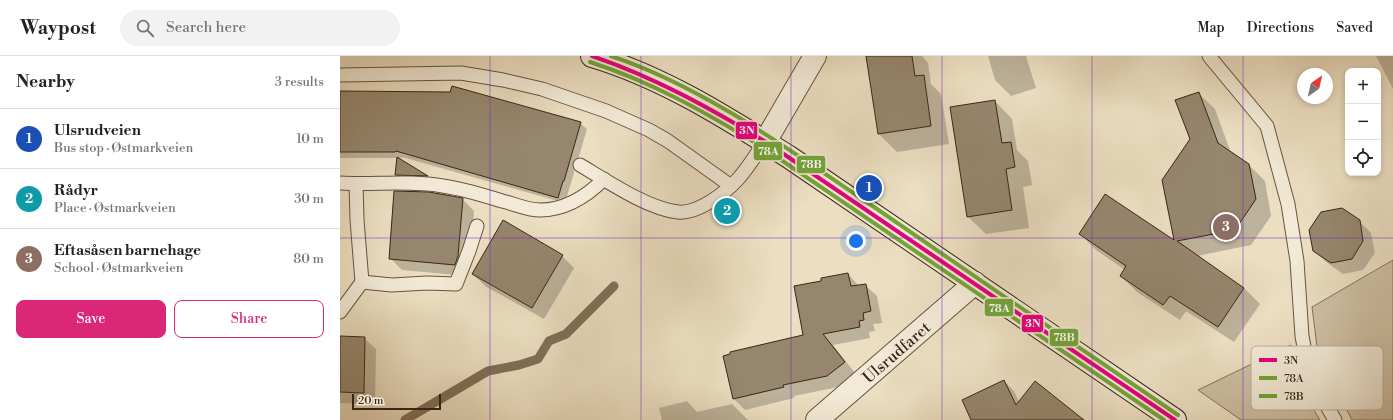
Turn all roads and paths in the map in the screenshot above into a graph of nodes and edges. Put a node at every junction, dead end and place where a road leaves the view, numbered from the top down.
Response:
1 (592, 56) edge
2 (815, 56) edge
3 (1209, 56) edge
4 (340, 75) edge
5 (765, 142) junction
6 (580, 165) dead end
7 (604, 179) junction
8 (340, 183) edge
9 (356, 184) junction
10 (731, 186) junction
11 (477, 226) dead end
12 (362, 282) junction
13 (975, 283) junction
14 (340, 312) edge
15 (1304, 346) edge
16 (1328, 410) edge
17 (817, 420) edge
18 (1175, 420) edge
19 (1334, 420) edge

1 - 5 street
2 - 5 street
3 - 15 lane
4 - 10 lane
5 - 10 lane
5 - 13 street
6 - 7 lane
7 - 9 lane
7 - 10 lane
8 - 9 lane
9 - 12 lane
11 - 12 lane
12 - 14 lane
13 - 17 street, Ulsrudfaret
13 - 18 street
16 - 19 lane

